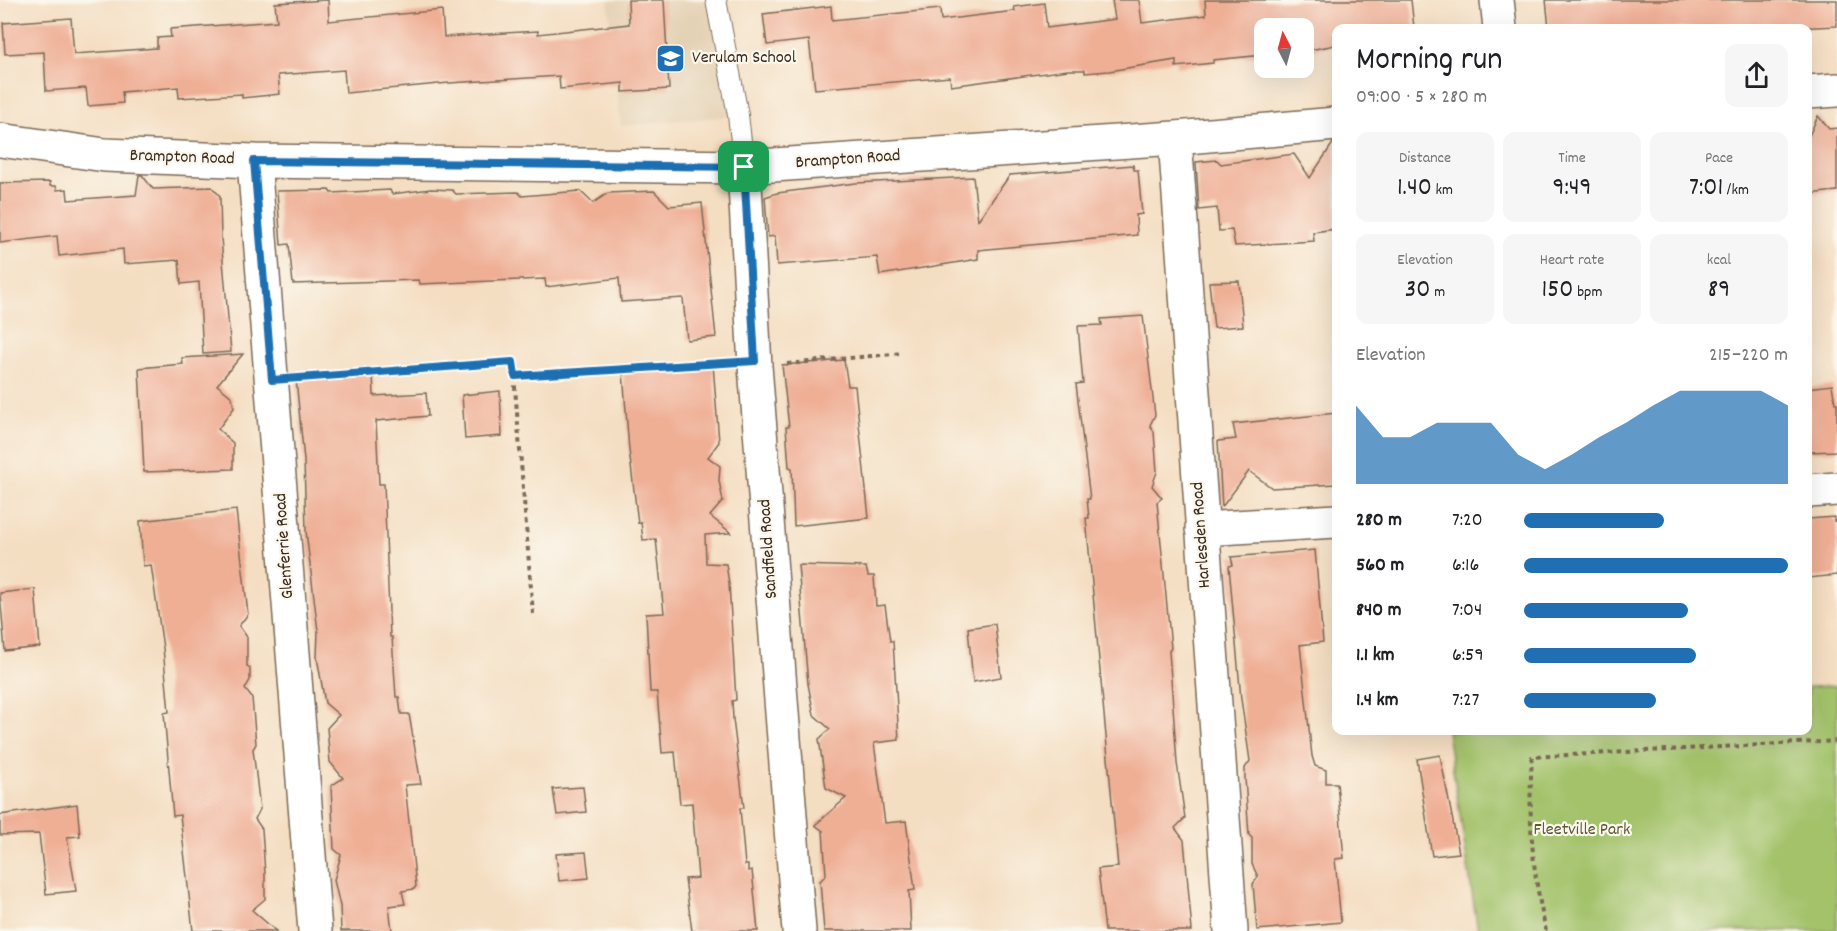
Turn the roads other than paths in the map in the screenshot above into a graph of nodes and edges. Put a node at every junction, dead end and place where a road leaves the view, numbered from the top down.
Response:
1 (716, 0) edge
2 (1497, 0) edge
3 (1500, 24) edge
4 (1837, 90) edge
5 (1812, 92) edge
6 (1332, 124) edge
7 (1174, 138) junction
8 (0, 140) edge
9 (254, 161) junction
10 (744, 167) junction
11 (1837, 489) edge
12 (1812, 491) edge
13 (1332, 521) edge
14 (1202, 530) junction
15 (315, 931) edge
16 (800, 931) edge
17 (1231, 931) edge

1 - 10 lane
2 - 3 street
4 - 5 street
6 - 7 street, Brampton Road
7 - 10 street, Brampton Road
7 - 14 street, Harlesden Road
8 - 9 street, Brampton Road
9 - 10 street, Brampton Road
9 - 15 street, Glenferrie Road
10 - 16 street, Sandfield Road
11 - 12 street
13 - 14 street
14 - 17 street, Harlesden Road

